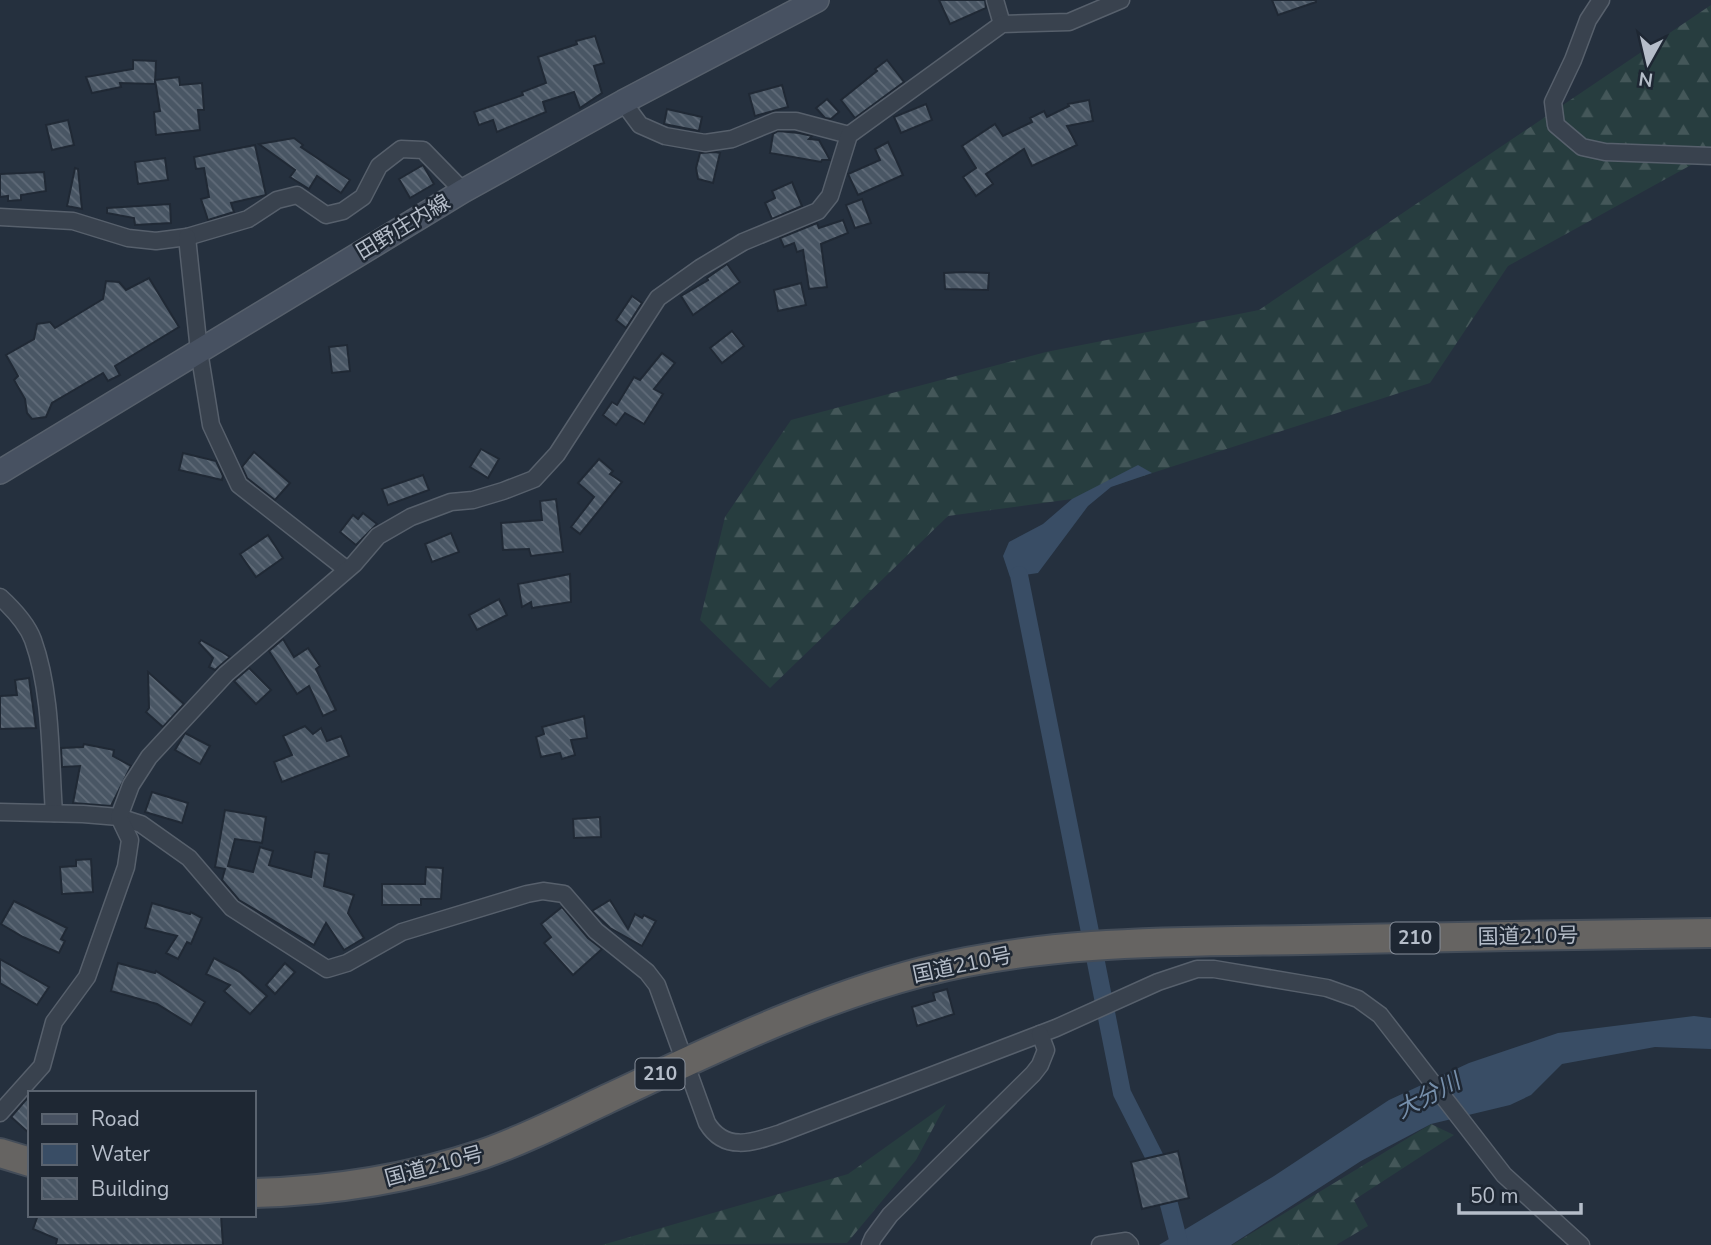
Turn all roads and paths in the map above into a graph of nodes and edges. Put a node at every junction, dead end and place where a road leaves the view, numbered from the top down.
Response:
1 (817, 0) edge
2 (995, 0) edge
3 (1121, 0) edge
4 (1601, 0) edge
5 (1002, 24) junction
6 (623, 102) junction
7 (849, 135) junction
8 (1711, 156) edge
9 (463, 191) junction
10 (0, 217) edge
11 (187, 237) junction
12 (200, 351) junction
13 (0, 472) edge
14 (346, 569) junction
15 (0, 597) edge
16 (0, 811) edge
17 (54, 813) junction
18 (119, 817) junction
19 (1711, 933) edge
20 (1040, 1034) junction
21 (685, 1063) junction
22 (0, 1113) edge
23 (0, 1153) edge
24 (28, 1161) edge
25 (256, 1193) edge
26 (1128, 1243) edge
27 (870, 1245) edge
28 (1100, 1245) edge
29 (1581, 1245) edge

1 - 6 main road, 田野庄内線
2 - 5 street
3 - 5 street
4 - 8 street
5 - 7 street
6 - 7 street
6 - 9 main road, 田野庄内線
7 - 14 street
9 - 11 street
9 - 12 main road, 田野庄内線
10 - 11 street
11 - 12 street
12 - 13 main road, 田野庄内線
12 - 14 street
14 - 18 street
15 - 17 street
16 - 17 street
17 - 18 street
18 - 21 street
18 - 22 street
19 - 21 highway, 国道210号 / 210
20 - 21 street
20 - 27 street
20 - 29 street
21 - 25 highway, 国道210号 / 210
23 - 24 highway
26 - 28 street

